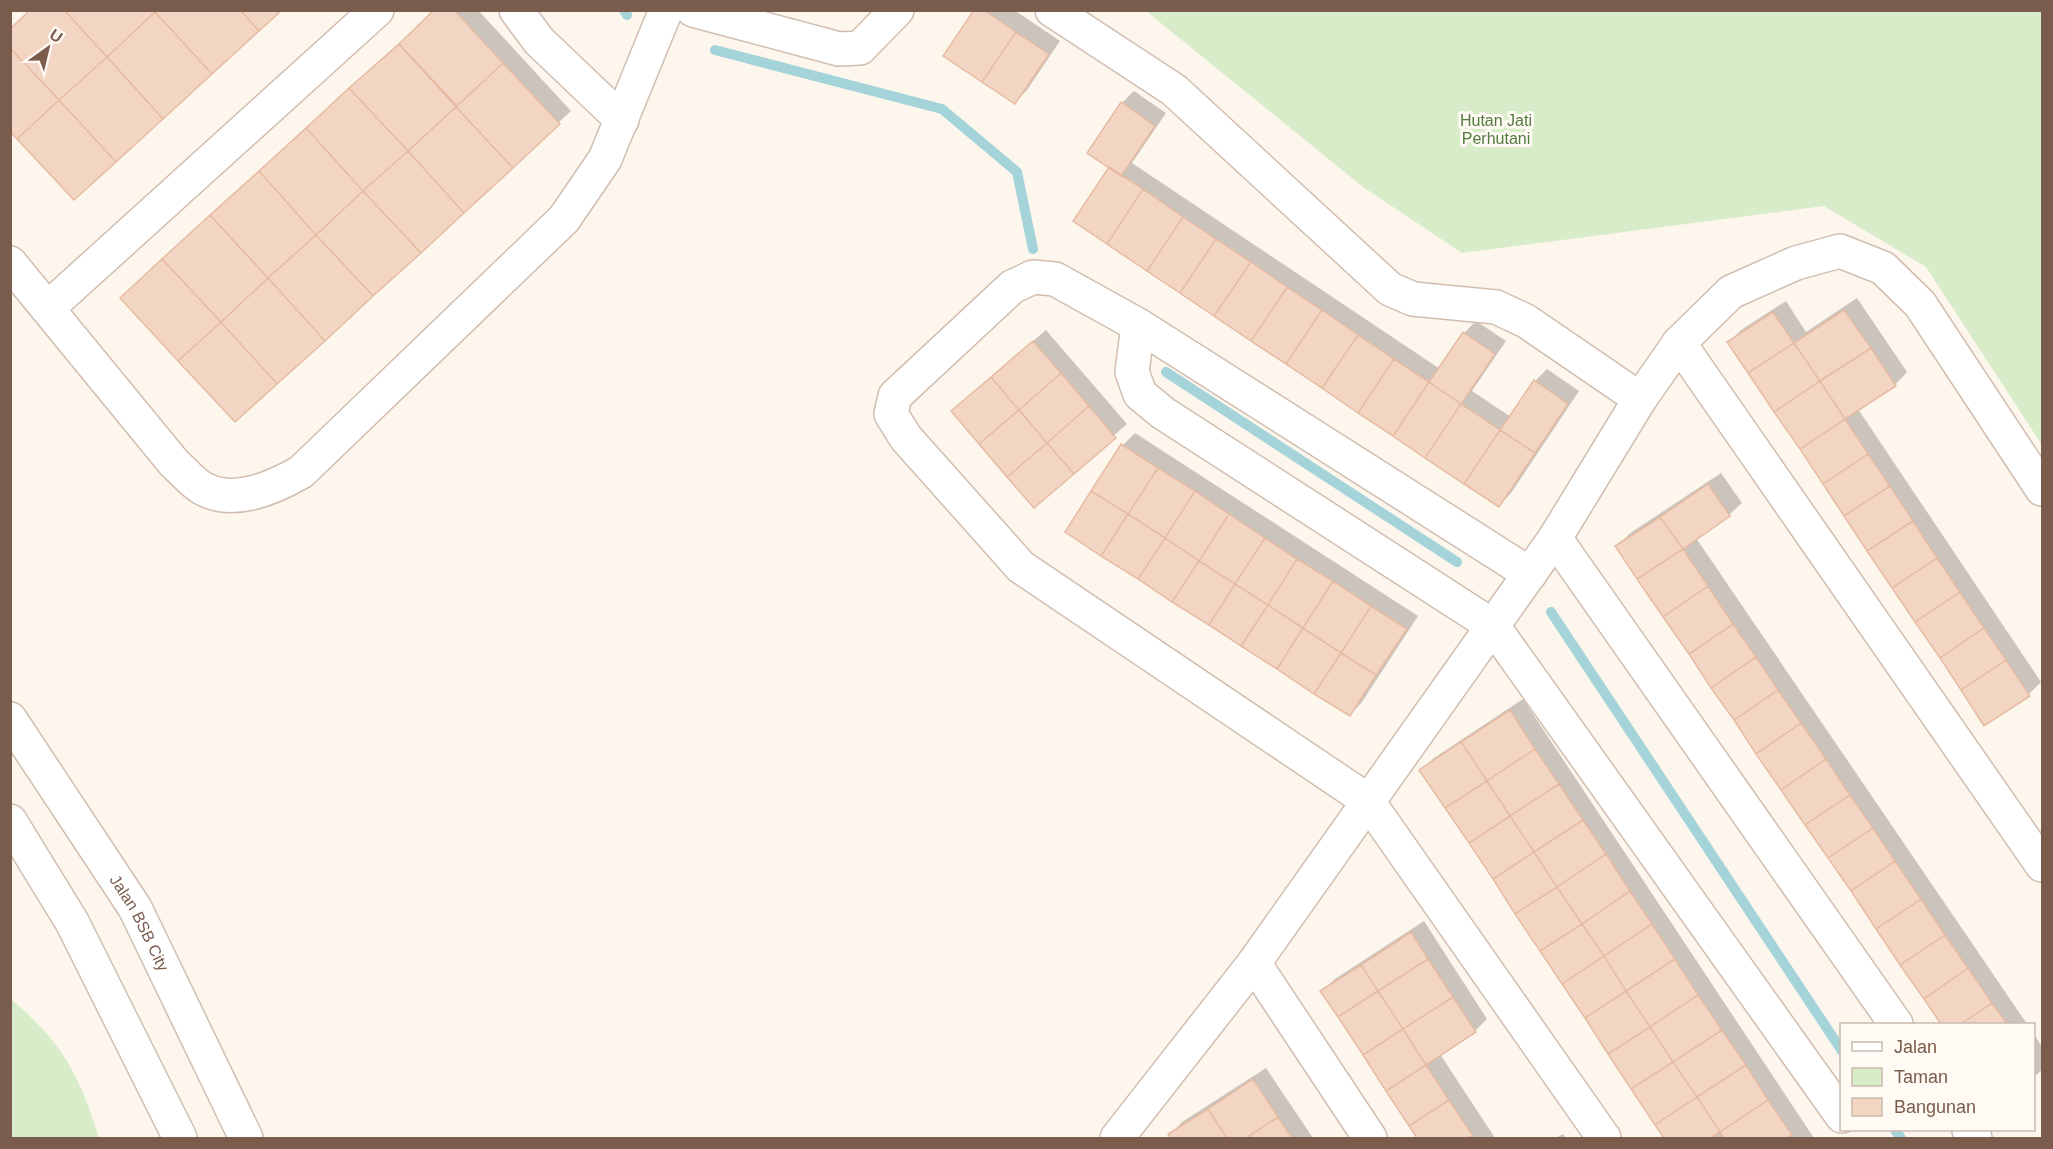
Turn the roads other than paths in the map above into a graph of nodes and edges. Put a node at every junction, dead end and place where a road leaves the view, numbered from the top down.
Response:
1 (377, 10) edge
2 (516, 10) edge
3 (666, 10) edge
4 (693, 10) edge
5 (897, 10) edge
6 (1052, 10) edge
7 (622, 120) junction
8 (10, 263) edge
9 (49, 307) junction
10 (1138, 325) junction
11 (1678, 343) junction
12 (1640, 399) junction
13 (2043, 489) edge
14 (1555, 538) junction
15 (1530, 574) junction
16 (1492, 626) junction
17 (10, 719) edge
18 (1367, 800) junction
19 (10, 821) edge
20 (2043, 865) edge
21 (1254, 963) junction
22 (1895, 1023) edge
23 (1840, 1113) edge
24 (180, 1138) edge
25 (246, 1138) edge
26 (1117, 1138) edge
27 (1370, 1138) edge
28 (1604, 1138) edge

1 - 9 street
2 - 7 street
3 - 7 street
4 - 5 street
6 - 12 street
7 - 9 street
8 - 9 street
10 - 15 street
10 - 16 street
10 - 18 street
11 - 12 street
11 - 13 street
11 - 20 street
12 - 14 street
14 - 15 street
14 - 22 street
15 - 16 street
16 - 18 street
16 - 23 street
17 - 25 street, Jalan BSB City
18 - 21 street
18 - 28 street
19 - 24 street
21 - 26 street
21 - 27 street

